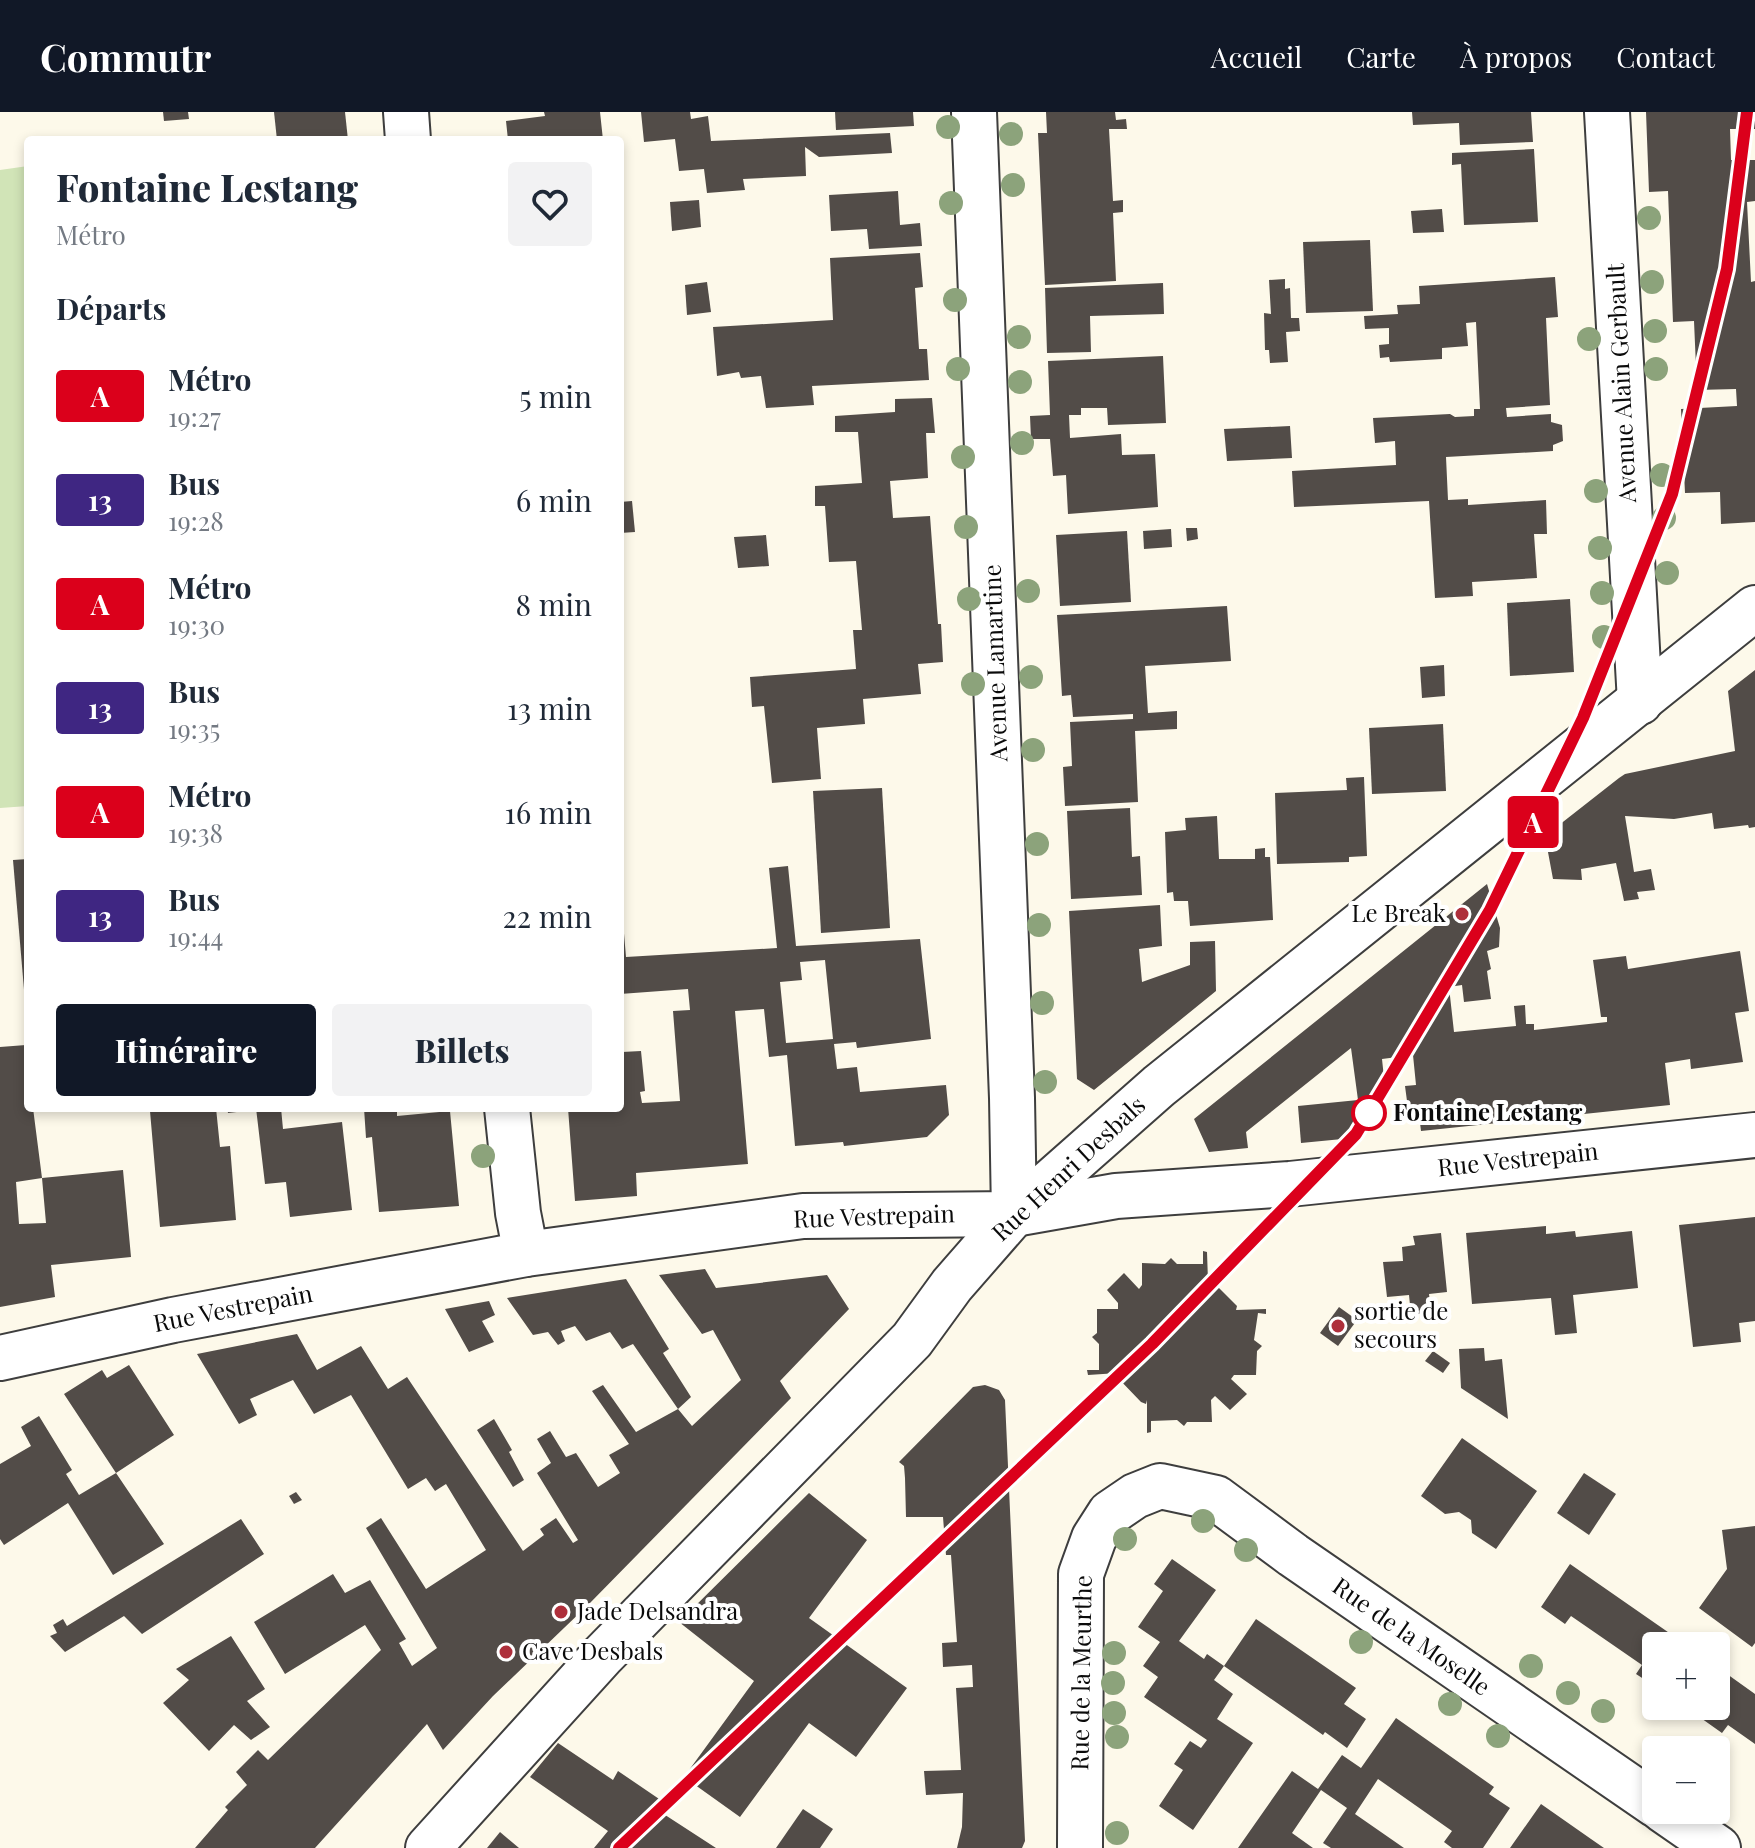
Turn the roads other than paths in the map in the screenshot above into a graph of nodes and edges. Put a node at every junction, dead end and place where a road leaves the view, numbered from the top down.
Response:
1 (406, 112) edge
2 (974, 112) edge
3 (1607, 112) edge
4 (408, 136) edge
5 (1755, 608) edge
6 (1640, 702) junction
7 (507, 1112) edge
8 (1755, 1135) edge
9 (1014, 1214) junction
10 (526, 1254) junction
11 (0, 1358) edge
12 (1160, 1486) joint
13 (1642, 1795) edge
14 (1683, 1824) edge
15 (428, 1848) edge
16 (1080, 1848) edge
17 (1718, 1848) edge

1 - 4 street
2 - 9 street, Avenue Lamartine
3 - 6 street, Avenue Alain Gerbault
5 - 6 street, Rue Henri Desbals
6 - 9 street, Rue Henri Desbals
7 - 10 street
8 - 9 street, Rue Vestrepain
9 - 10 street, Rue Vestrepain
9 - 15 street, Rue Henri Desbals
10 - 11 street, Rue Vestrepain
12 - 13 street, Rue de la Moselle
12 - 16 street, Rue de la Meurthe
14 - 17 street

